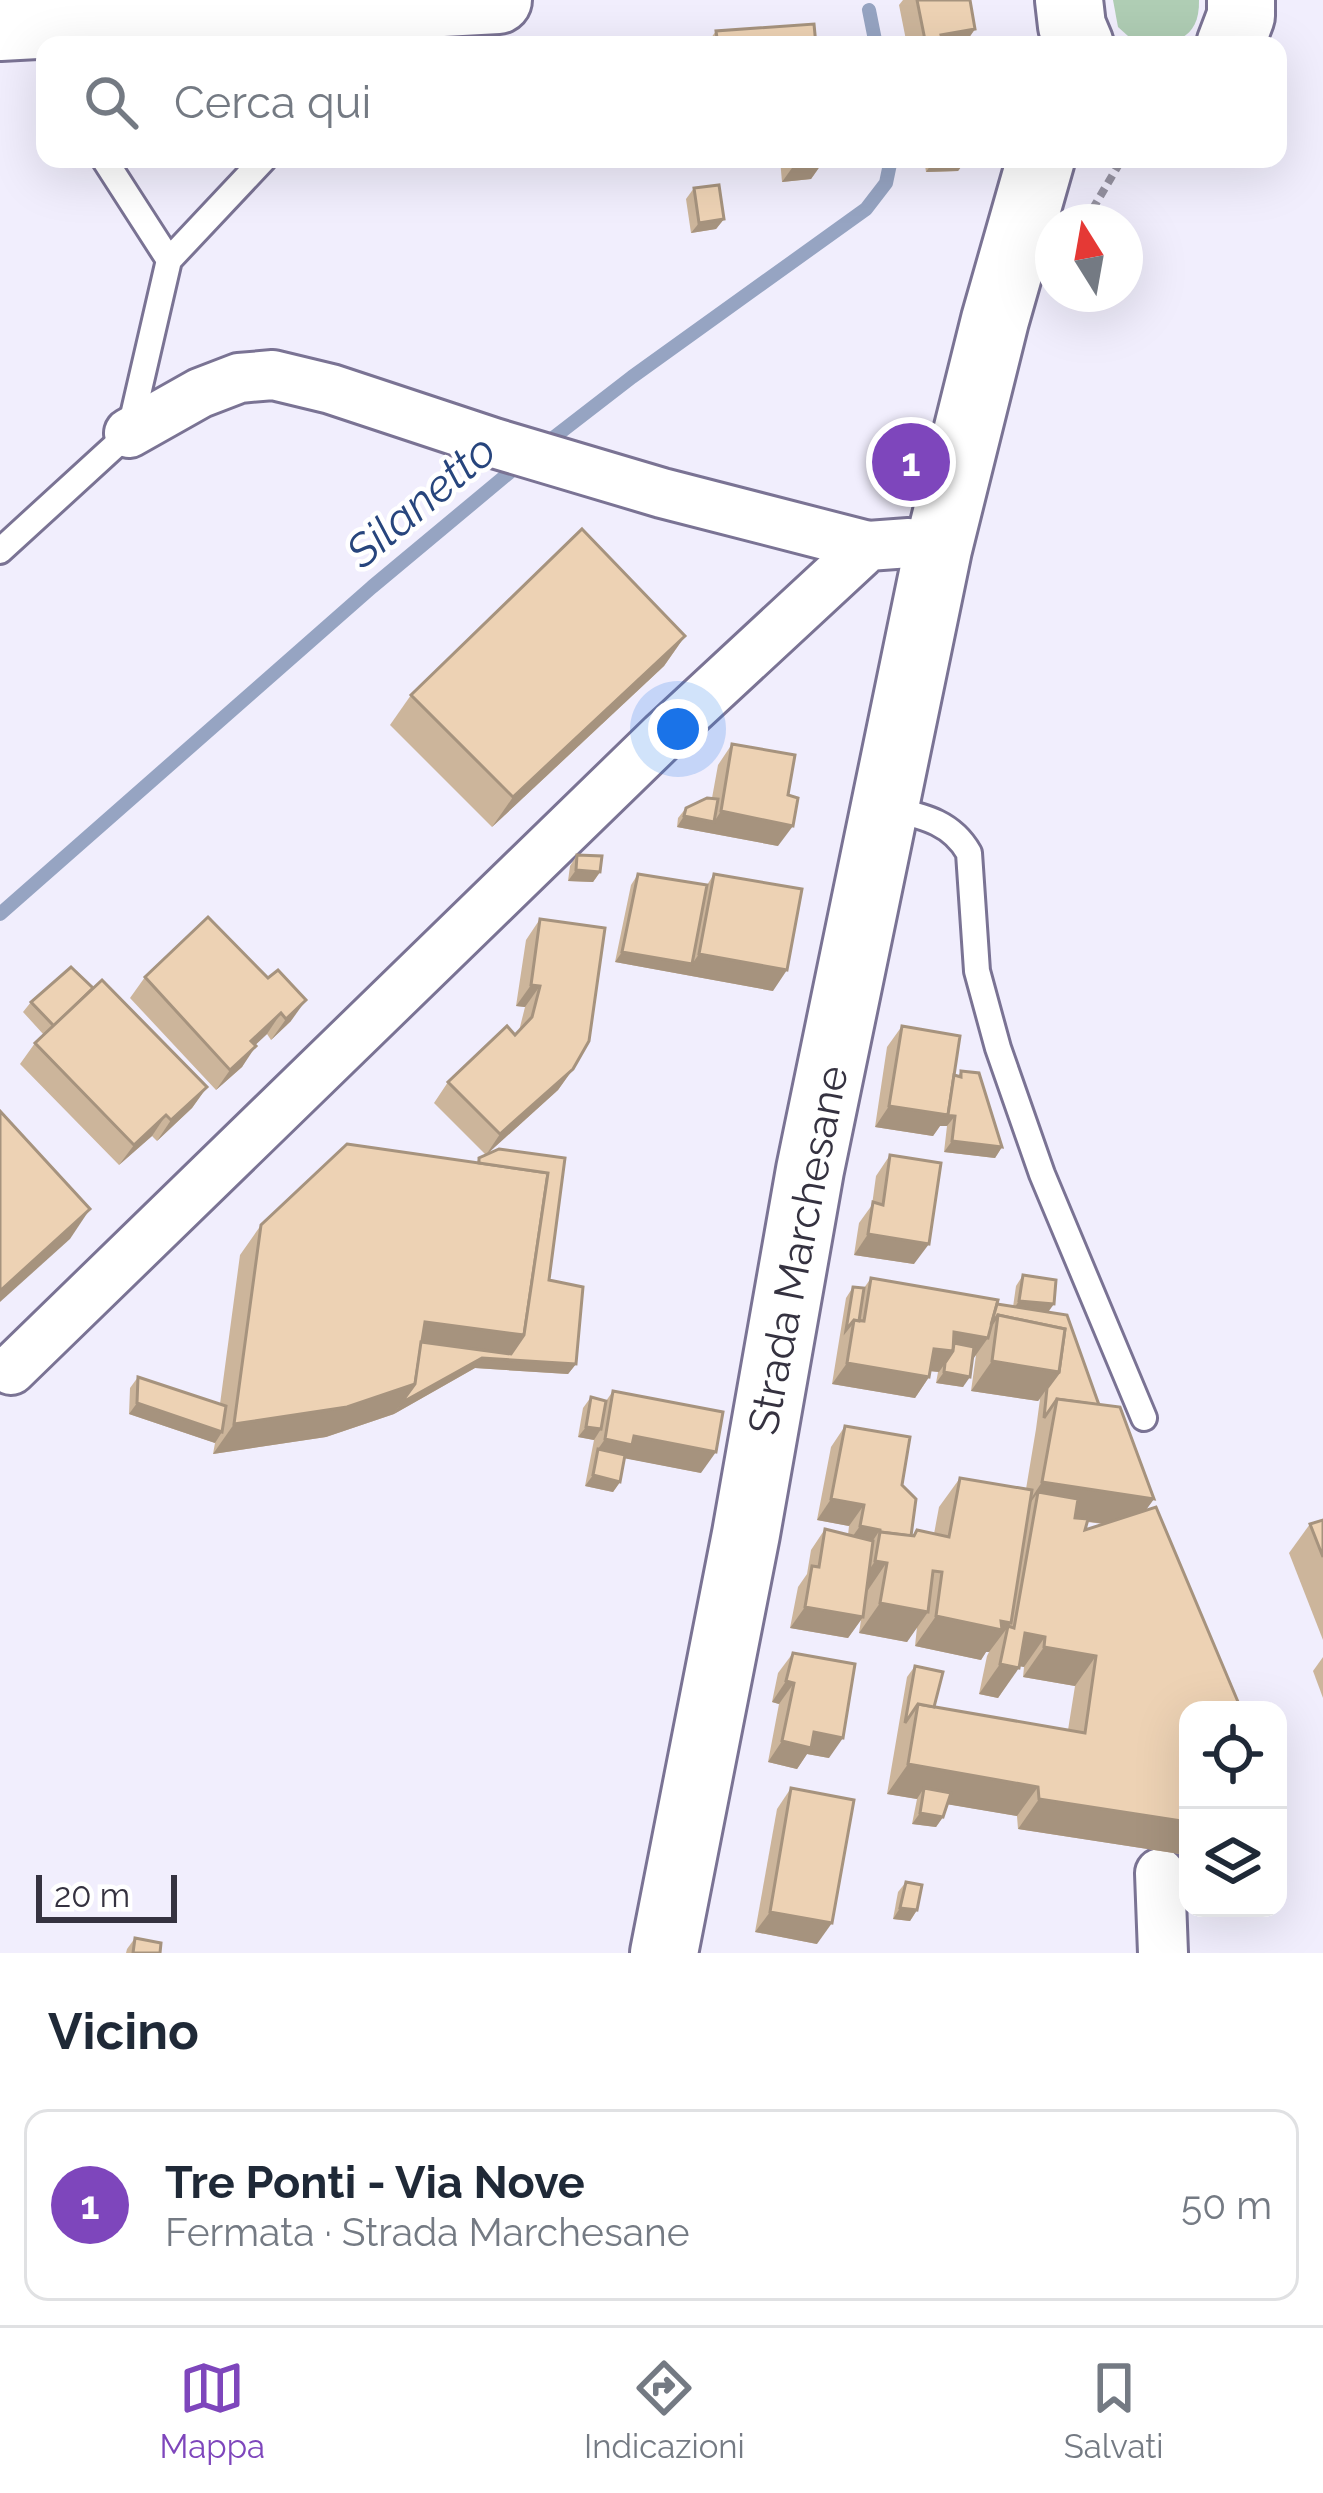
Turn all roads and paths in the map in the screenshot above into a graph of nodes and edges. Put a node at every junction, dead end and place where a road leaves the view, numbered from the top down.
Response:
1 (497, 0) edge
2 (1241, 0) edge
3 (200, 7) edge
4 (25, 35) edge
5 (1233, 36) edge
6 (110, 168) edge
7 (256, 168) edge
8 (1038, 168) edge
9 (1083, 168) edge
10 (1117, 168) edge
11 (1096, 204) edge
12 (1015, 252) junction
13 (169, 260) junction
14 (130, 433) junction
15 (868, 547) junction
16 (938, 549) junction
17 (0, 551) edge
18 (885, 807) junction
19 (11, 1370) dead end
20 (1144, 1418) dead end
21 (1160, 1873) dead end
22 (664, 1953) edge
23 (1163, 1953) edge

1 - 3 main road
2 - 5 main road
3 - 4 main road
6 - 13 lane
7 - 13 lane
8 - 12 main road, Strada Marchesane
9 - 12 main road, Strada Marchesane
10 - 11 path
12 - 16 main road, Strada Marchesane
13 - 14 lane
14 - 15 street
14 - 17 lane
15 - 16 street
15 - 19 street
16 - 18 main road, Strada Marchesane
18 - 20 lane
18 - 22 main road, Strada Marchesane
21 - 23 street

